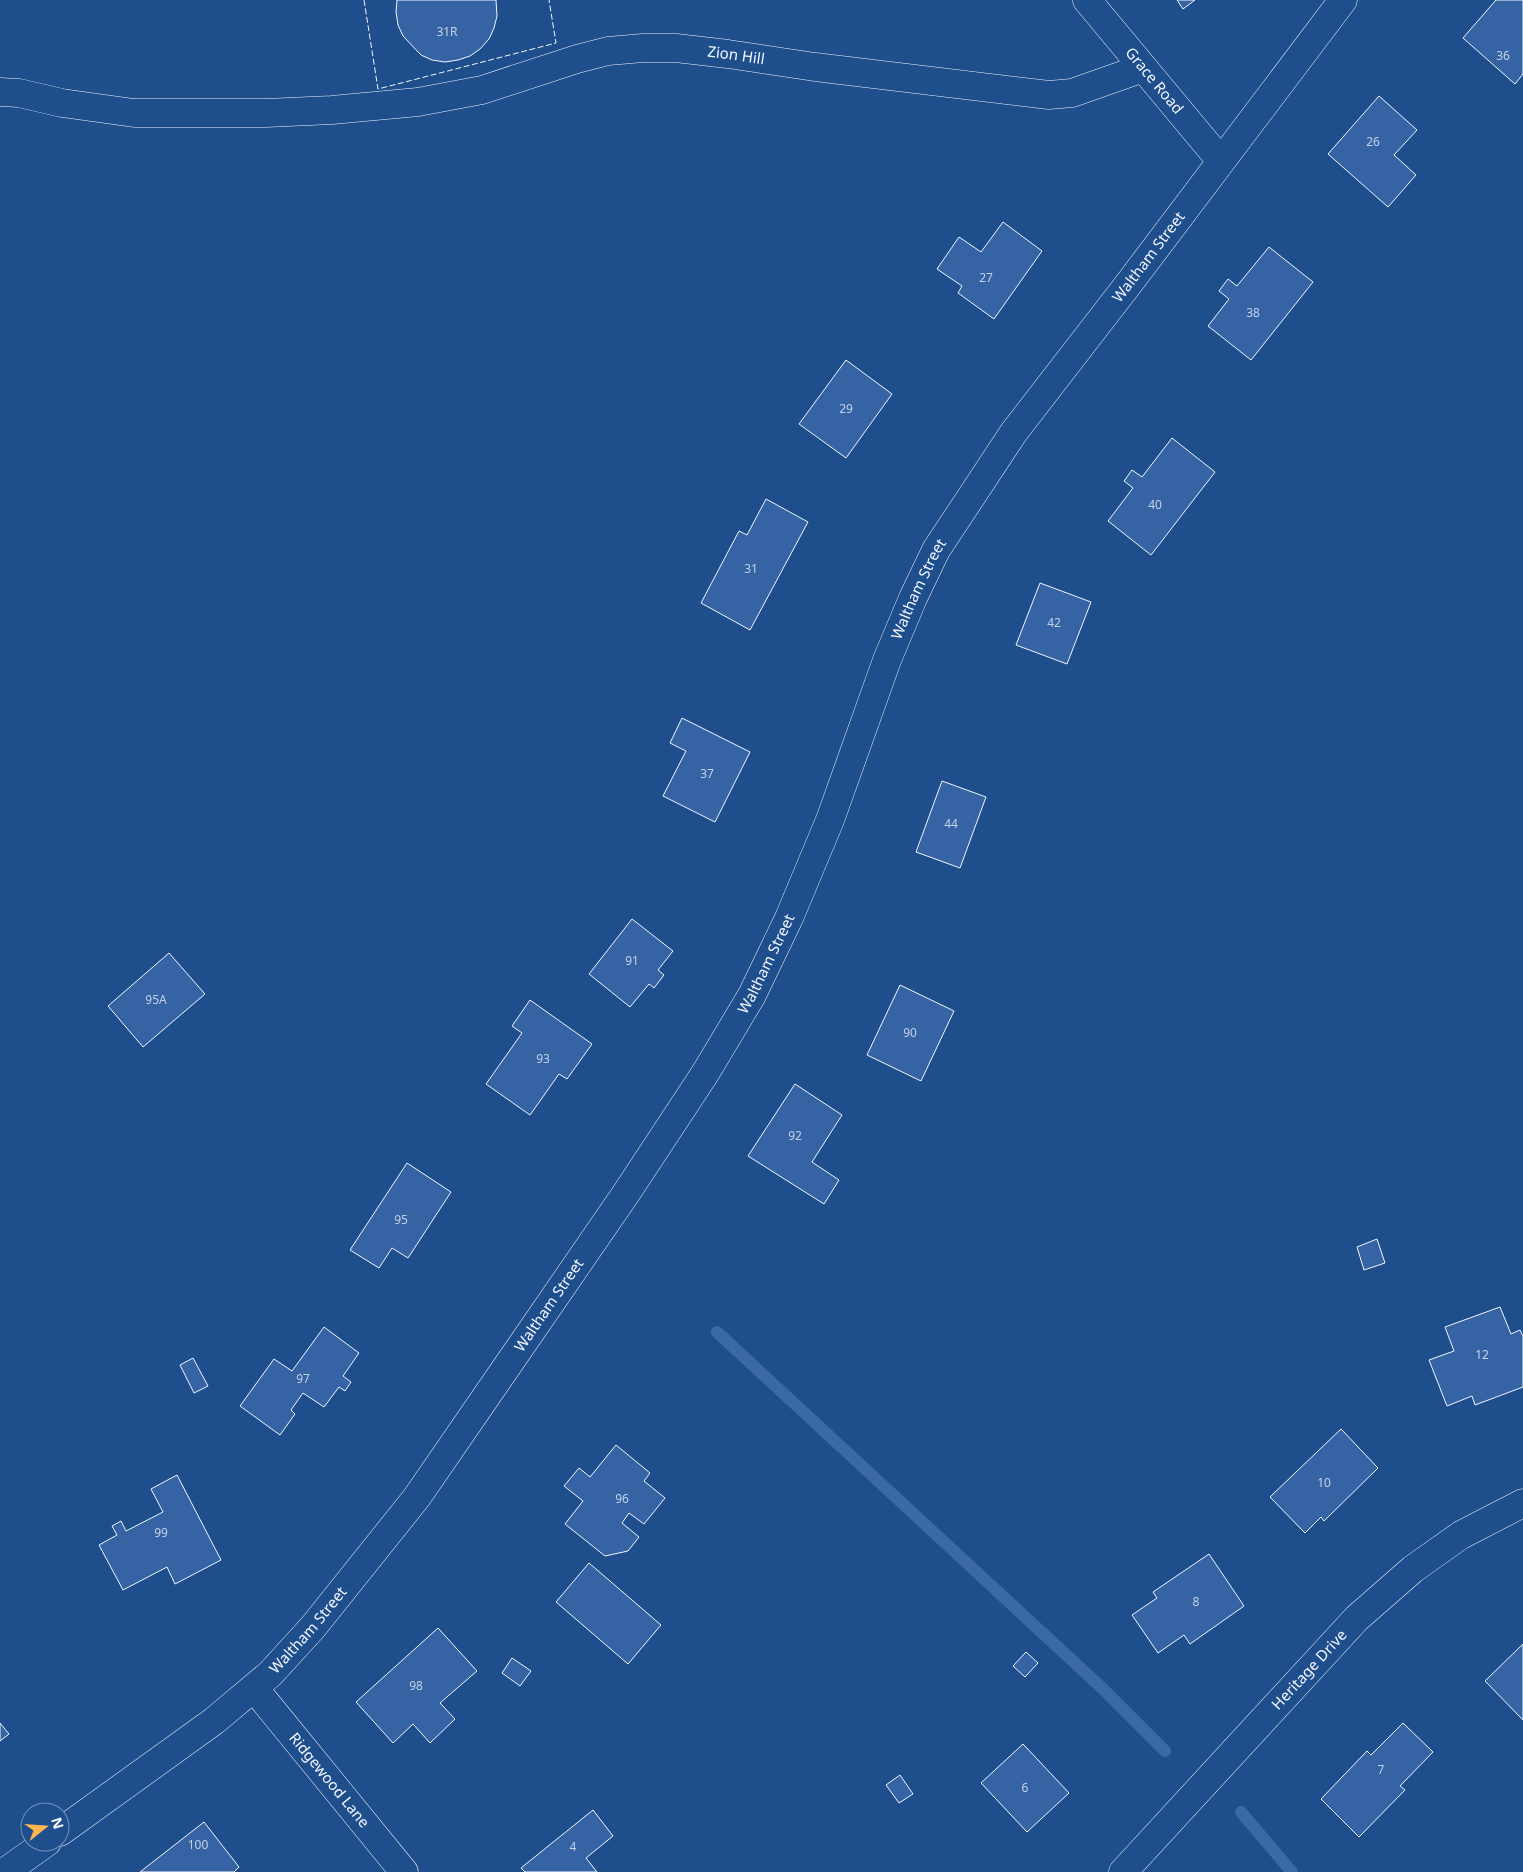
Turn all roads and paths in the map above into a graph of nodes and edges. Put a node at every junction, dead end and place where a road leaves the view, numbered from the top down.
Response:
1 (1086, 0) edge
2 (1343, 0) edge
3 (1143, 68) junction
4 (0, 92) edge
5 (1221, 161) junction
6 (1523, 1503) edge
7 (254, 1688) junction
8 (70, 1825) edge
9 (33, 1852) edge
10 (5, 1872) edge
11 (404, 1872) edge
12 (1123, 1872) edge

1 - 3 street, Grace Road
2 - 5 street, Waltham Street
3 - 4 street, Zion Hill
3 - 5 street, Grace Road
5 - 7 street, Waltham Street
6 - 12 street, Heritage Drive
7 - 8 street, Waltham Street
7 - 11 street, Ridgewood Lane
9 - 10 street

